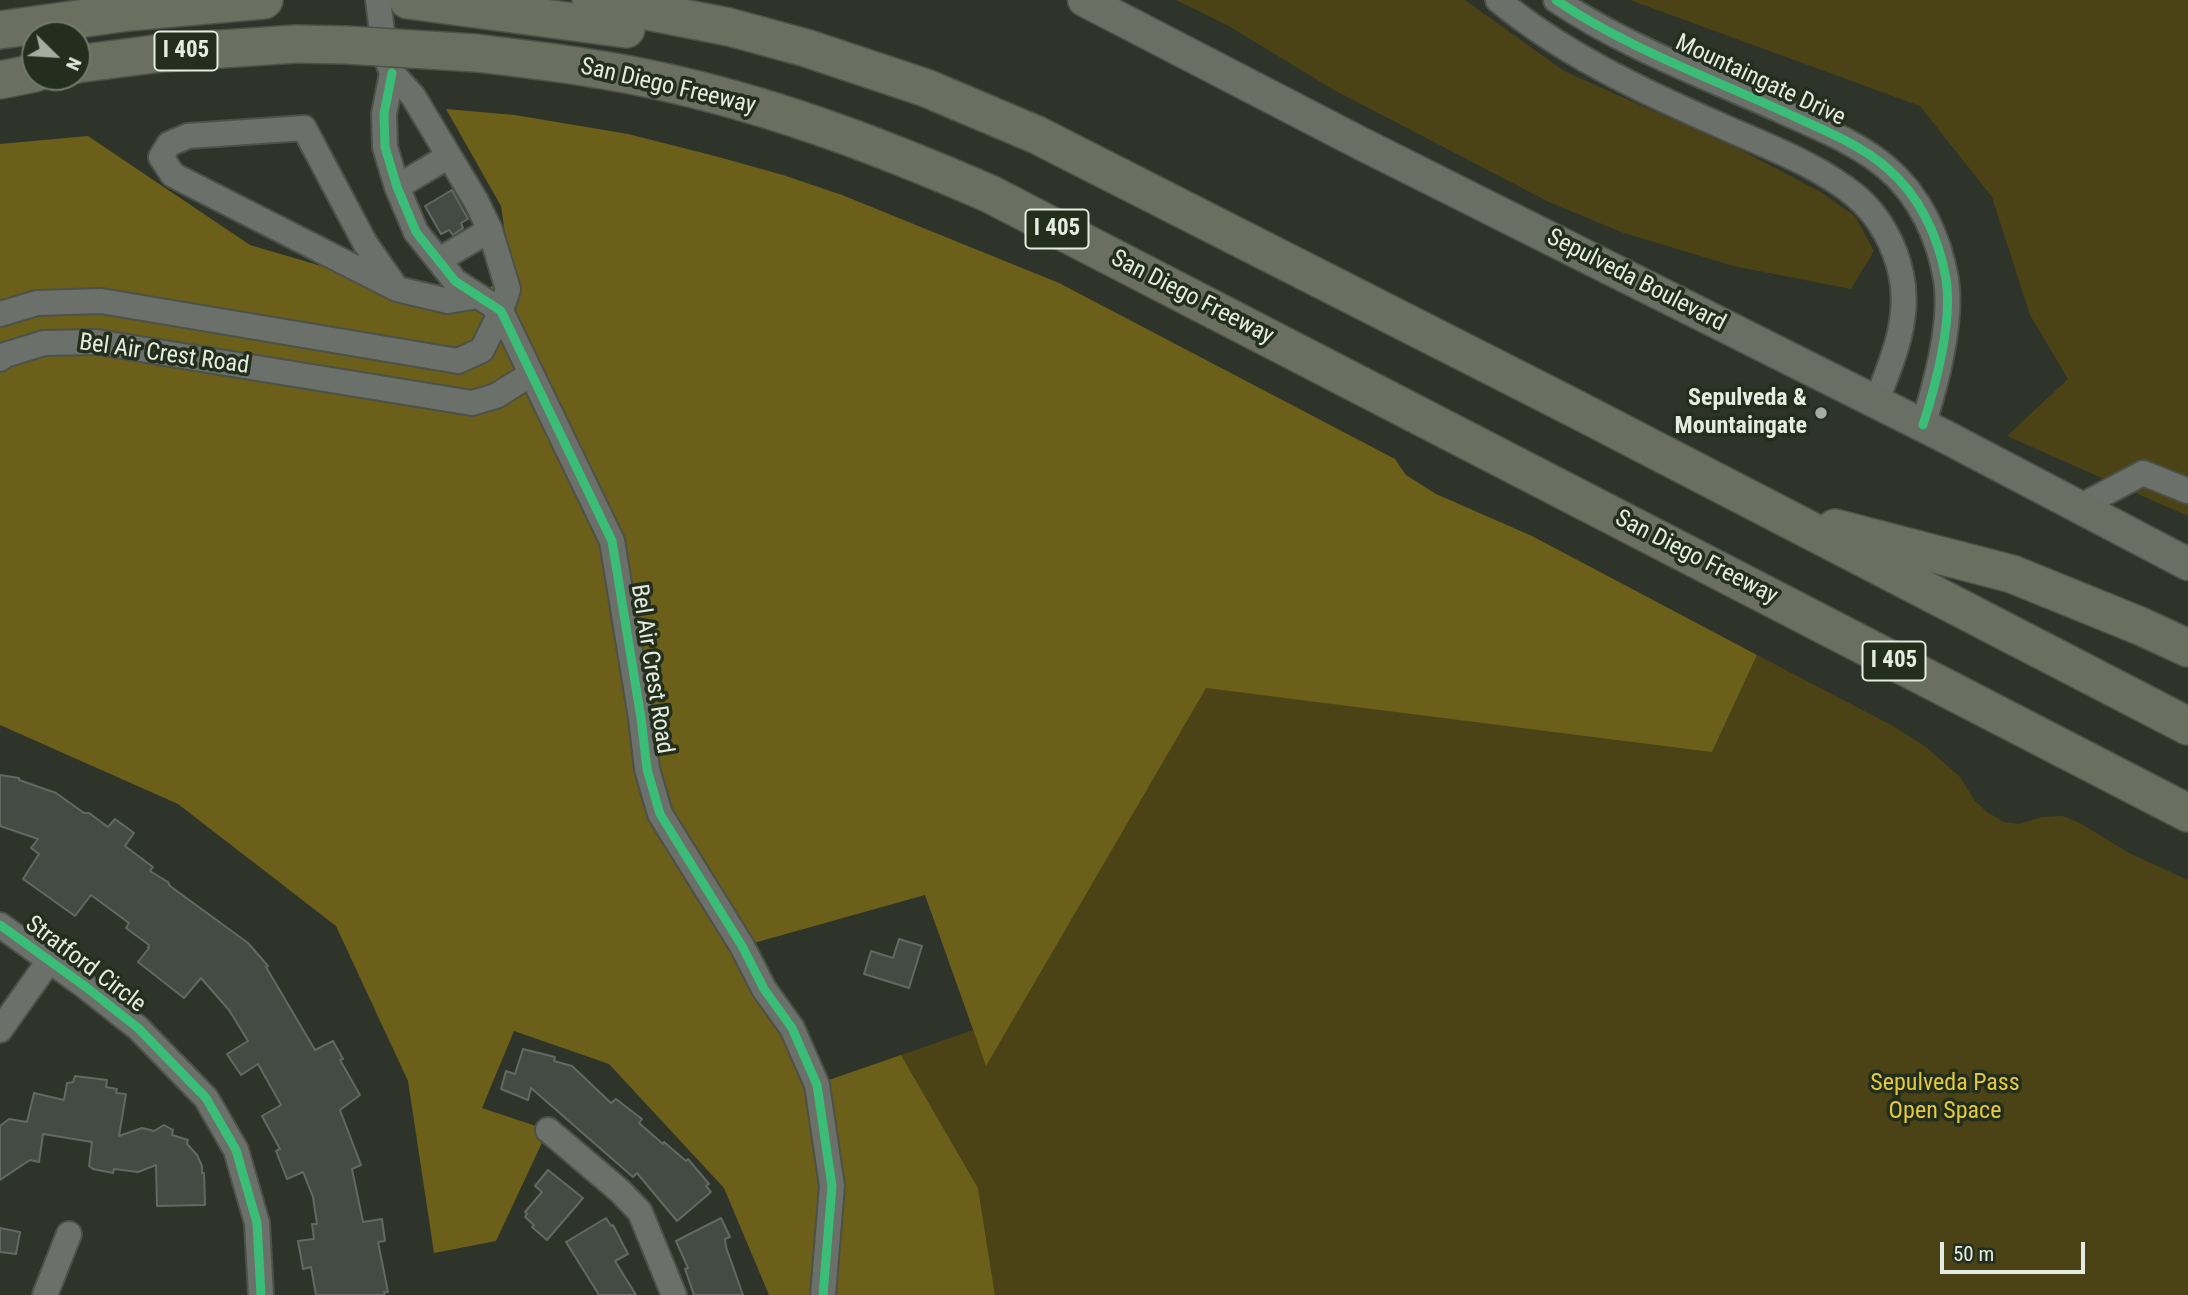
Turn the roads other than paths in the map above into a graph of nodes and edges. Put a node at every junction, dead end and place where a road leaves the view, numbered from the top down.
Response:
1 (54, 0) edge
2 (264, 0) edge
3 (378, 0) edge
4 (408, 0) edge
5 (592, 0) edge
6 (1084, 0) edge
7 (1498, 0) edge
8 (1556, 0) edge
9 (0, 7) edge
10 (0, 30) edge
11 (91, 62) edge
12 (392, 74) junction
13 (21, 76) edge
14 (0, 80) edge
15 (449, 156) junction
16 (397, 187) junction
17 (490, 230) junction
18 (439, 260) junction
19 (397, 289) junction
20 (478, 296) junction
21 (501, 311) junction
22 (0, 314) edge
23 (1424, 334) junction
24 (0, 359) edge
25 (531, 374) junction
26 (1876, 402) junction
27 (1923, 425) junction
28 (2188, 491) edge
29 (2081, 506) junction
30 (1773, 512) junction
31 (2188, 564) edge
32 (2188, 648) edge
33 (2188, 726) edge
34 (2188, 813) edge
35 (0, 925) edge
36 (49, 961) junction
37 (0, 1030) edge
38 (548, 1130) dead end
39 (69, 1234) dead end
40 (45, 1295) edge
41 (261, 1295) edge
42 (674, 1295) edge
43 (823, 1295) edge

1 - 9 highway
2 - 10 highway
3 - 12 street, Bel Air Crest Road
4 - 23 highway
5 - 23 highway
6 - 26 main road, Sepulveda Boulevard
7 - 26 street
8 - 27 street, Mountaingate Drive
11 - 34 highway, San Diego Freeway / I 405, bridge
12 - 15 street, Bel Air Crest Road
12 - 16 street, Bel Air Crest Road
13 - 14 highway
15 - 16 street
15 - 17 street, Bel Air Crest Road
16 - 18 street, Bel Air Crest Road
17 - 18 street
17 - 21 street, Bel Air Crest Road
18 - 20 street, Bel Air Crest Road
19 - 19 street
19 - 20 street
20 - 21 street, Bel Air Crest Road
21 - 22 street, Bel Air Crest Road
21 - 25 street, Bel Air Crest Road
23 - 30 highway
24 - 25 street, Bel Air Crest Road
25 - 43 street, Bel Air Crest Road
26 - 27 main road, Sepulveda Boulevard
27 - 29 main road, Sepulveda Boulevard
28 - 29 street
29 - 31 main road, Sepulveda Boulevard
30 - 32 highway
30 - 33 highway
35 - 36 street, Stratford Circle
36 - 37 street
36 - 41 street, Stratford Circle
38 - 42 street
39 - 40 street

